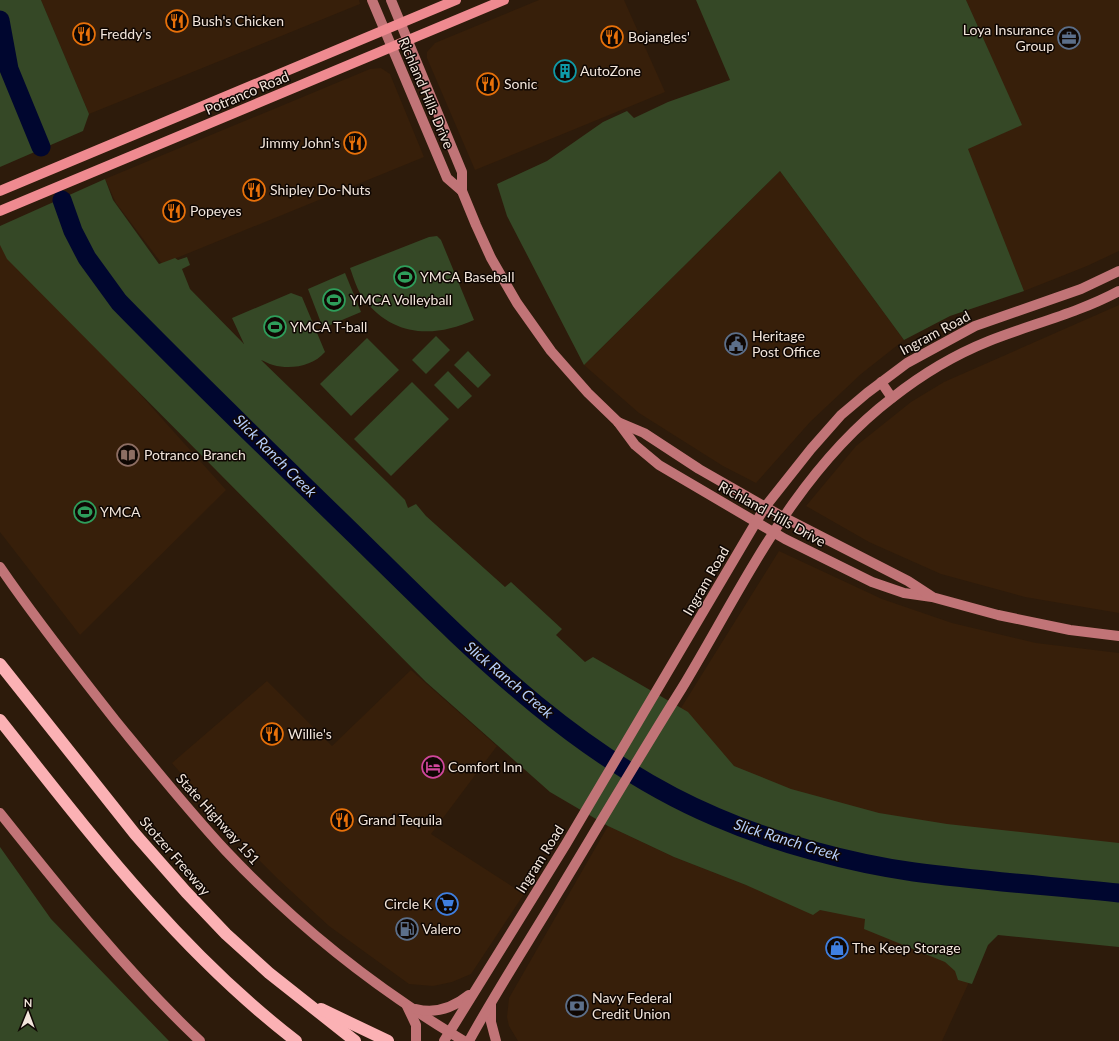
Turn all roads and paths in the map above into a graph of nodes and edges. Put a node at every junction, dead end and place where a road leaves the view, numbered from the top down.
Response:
1 (372, 0) edge
2 (391, 0) edge
3 (456, 0) edge
4 (504, 0) edge
5 (401, 23) junction
6 (384, 30) junction
7 (408, 40) junction
8 (392, 47) junction
9 (0, 191) edge
10 (462, 191) junction
11 (0, 211) edge
12 (1119, 271) edge
13 (1119, 291) edge
14 (1066, 294) junction
15 (1073, 311) junction
16 (881, 382) junction
17 (892, 398) junction
18 (618, 422) junction
19 (766, 507) junction
20 (783, 517) junction
21 (757, 522) junction
22 (773, 532) junction
23 (0, 567) edge
24 (932, 597) junction
25 (1119, 636) edge
26 (0, 664) edge
27 (667, 676) junction
28 (683, 686) junction
29 (0, 720) edge
30 (0, 813) edge
31 (478, 987) junction
32 (298, 998) junction
33 (492, 1001) junction
34 (406, 1005) junction
35 (446, 1037) edge
36 (200, 1041) edge
37 (296, 1041) edge
38 (355, 1041) edge
39 (388, 1041) edge
40 (416, 1041) edge
41 (464, 1041) edge
42 (469, 1041) edge
43 (496, 1041) edge

1 - 6 main road, Richland Hills Drive
2 - 5 main road, Richland Hills Drive
3 - 5 main road, Potranco Road
4 - 7 main road, Potranco Road
5 - 6 main road, Potranco Road
5 - 7 main road, Richland Hills Drive
6 - 8 main road, Richland Hills Drive
6 - 9 main road, Potranco Road
7 - 8 main road, Potranco Road
7 - 10 main road, Richland Hills Drive
8 - 10 main road, Richland Hills Drive
8 - 11 main road, Potranco Road
10 - 18 main road, Richland Hills Drive
12 - 14 main road, Ingram Road
13 - 15 main road
14 - 15 main road
14 - 16 main road, Ingram Road
15 - 17 main road
16 - 17 main road
16 - 19 main road, Ingram Road
17 - 20 main road
18 - 19 main road, Richland Hills Drive
18 - 21 main road, Richland Hills Drive
19 - 20 main road, Richland Hills Drive
19 - 21 main road, Ingram Road
20 - 22 main road
20 - 24 main road, Richland Hills Drive
21 - 22 main road, Richland Hills Drive
21 - 27 main road, Ingram Road
22 - 24 main road, Richland Hills Drive
22 - 28 main road
23 - 34 main road, State Highway 151
24 - 25 main road, Richland Hills Drive
26 - 32 highway, Stotzer Freeway
27 - 28 main road
27 - 31 main road, Ingram Road
28 - 33 main road
29 - 37 highway
30 - 36 main road
31 - 34 main road
31 - 35 main road, Ingram Road
32 - 38 highway, Stotzer Freeway
32 - 39 highway
33 - 42 main road
33 - 43 main road
34 - 35 main road, State Highway 151
34 - 40 main road
35 - 41 main road, State Highway 151

